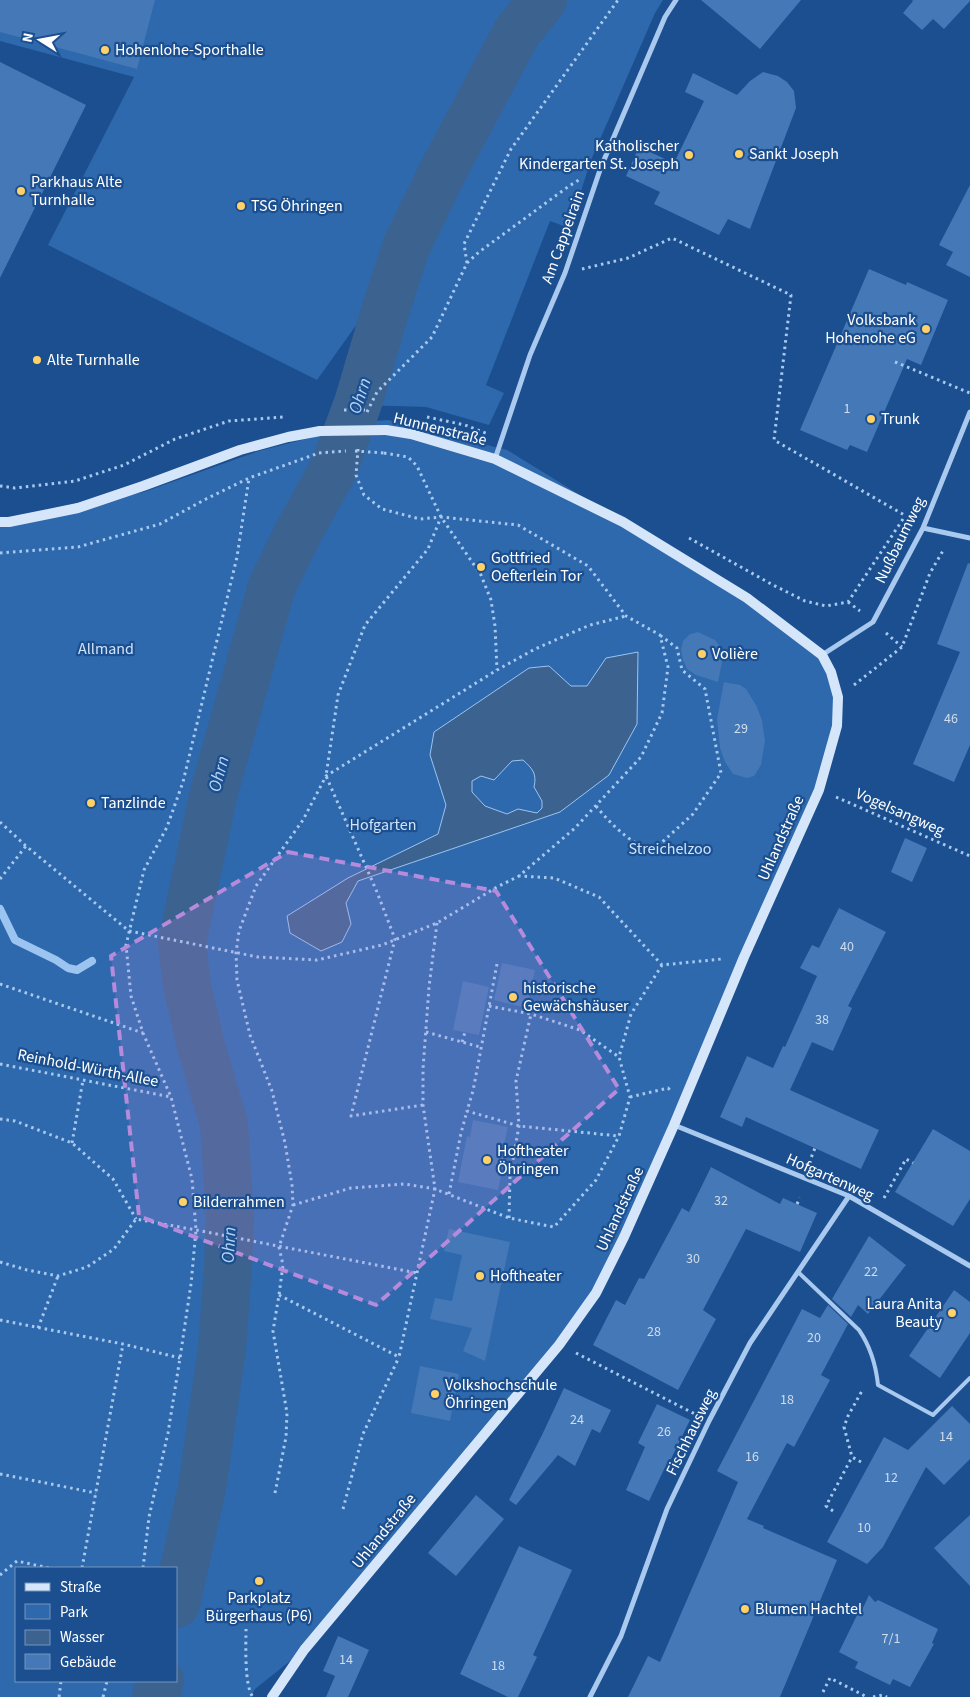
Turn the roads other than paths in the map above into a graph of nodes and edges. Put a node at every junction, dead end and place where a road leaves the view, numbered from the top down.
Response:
1 (676, 0) edge
2 (970, 412) edge
3 (495, 458) junction
4 (3, 521) edge
5 (923, 528) junction
6 (970, 538) edge
7 (822, 655) junction
8 (674, 1126) junction
9 (849, 1196) junction
10 (970, 1266) edge
11 (798, 1272) junction
12 (970, 1378) edge
13 (272, 1697) edge
14 (590, 1697) edge

1 - 3 street, Am Cappelrain
2 - 5 street, Nußbaumweg
3 - 4 main road, Hunnenstraße, bridge
3 - 7 main road, Hunnenstraße
5 - 6 street
5 - 7 street, Nußbaumweg
7 - 8 main road, Uhlandstraße
8 - 9 street, Hofgartenweg
8 - 13 main road, Uhlandstraße
9 - 10 street, Hofgartenweg
9 - 11 street, Fischhausweg
11 - 12 lane
11 - 14 street, Fischhausweg

